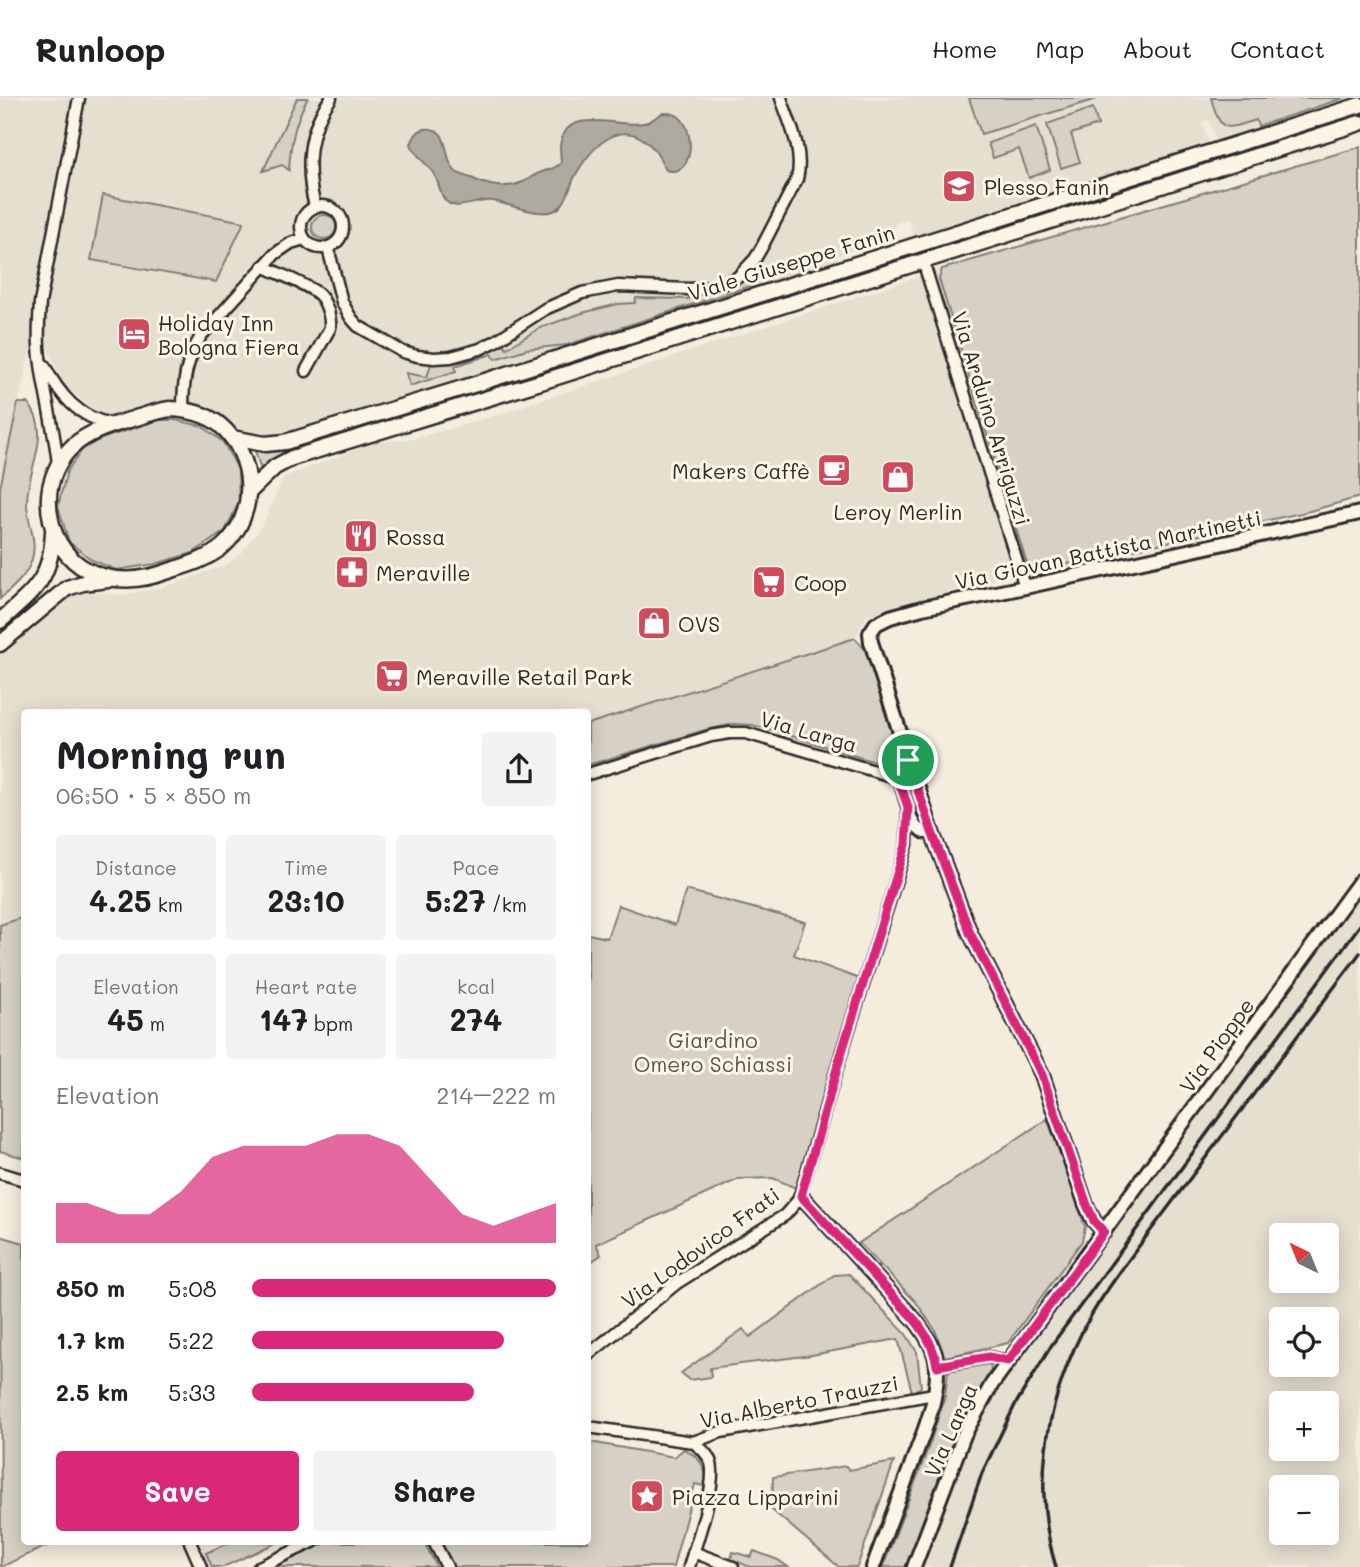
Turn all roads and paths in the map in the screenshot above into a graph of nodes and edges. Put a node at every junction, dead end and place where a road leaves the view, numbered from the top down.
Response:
1 (79, 98) edge
2 (331, 98) edge
3 (781, 98) edge
4 (1360, 105) edge
5 (1360, 123) edge
6 (1212, 152) junction
7 (1217, 168) junction
8 (315, 207) junction
9 (304, 239) junction
10 (328, 248) junction
11 (923, 261) junction
12 (263, 266) junction
13 (40, 355) junction
14 (306, 371) dead end
15 (183, 410) junction
16 (115, 425) junction
17 (232, 438) junction
18 (58, 464) junction
19 (248, 493) junction
20 (1360, 513) edge
21 (53, 531) junction
22 (113, 579) junction
23 (1025, 587) junction
24 (0, 621) edge
25 (0, 644) edge
26 (908, 760) junction
27 (591, 773) edge
28 (898, 778) junction
29 (908, 807) junction
30 (932, 832) junction
31 (1360, 881) edge
32 (0, 1173) edge
33 (21, 1179) edge
34 (801, 1196) junction
35 (1104, 1232) junction
36 (591, 1353) edge
37 (1008, 1361) junction
38 (937, 1366) junction
39 (934, 1394) junction
40 (591, 1427) edge
41 (693, 1442) junction
42 (191, 1545) edge
43 (307, 1545) edge
44 (436, 1545) edge
45 (693, 1552) junction
46 (201, 1567) edge
47 (259, 1567) edge
48 (447, 1567) edge
49 (689, 1567) edge
50 (733, 1567) edge
51 (873, 1567) edge
52 (914, 1567) edge

1 - 13 street
2 - 8 street
3 - 10 street
4 - 6 main road, Viale Giuseppe Fanin
5 - 7 main road, Viale Giuseppe Fanin
6 - 7 street
6 - 17 main road, Viale Giuseppe Fanin
7 - 11 main road, Viale Giuseppe Fanin
8 - 9 street
8 - 10 street
9 - 10 street
9 - 12 street
11 - 19 main road, Viale Giuseppe Fanin
11 - 23 street, Via Arduino Arriguzzi
12 - 14 street
12 - 15 street
13 - 16 street
13 - 18 street
15 - 16 main road
15 - 17 main road
16 - 18 main road
17 - 19 main road
18 - 21 main road
19 - 22 main road
20 - 23 street, Via Giovan Battista Martinetti
21 - 22 main road
21 - 24 main road
22 - 25 main road
23 - 26 street, Via Giovan Battista Martinetti
26 - 28 street
26 - 30 street
27 - 28 street, Via Larga
28 - 29 street
29 - 30 street
29 - 34 street
30 - 35 street
31 - 35 street, Via Pioppe
32 - 33 street
34 - 36 street, Via Lodovico Frati
34 - 38 street
35 - 37 street, Via Larga
37 - 38 street
37 - 52 street, Via Larga
38 - 39 street
39 - 41 street, Via Alberto Trauzzi
39 - 51 street
40 - 41 street, Via Alberto Trauzzi
41 - 45 street
42 - 46 street
43 - 47 street
44 - 48 street
45 - 49 street
45 - 50 street

